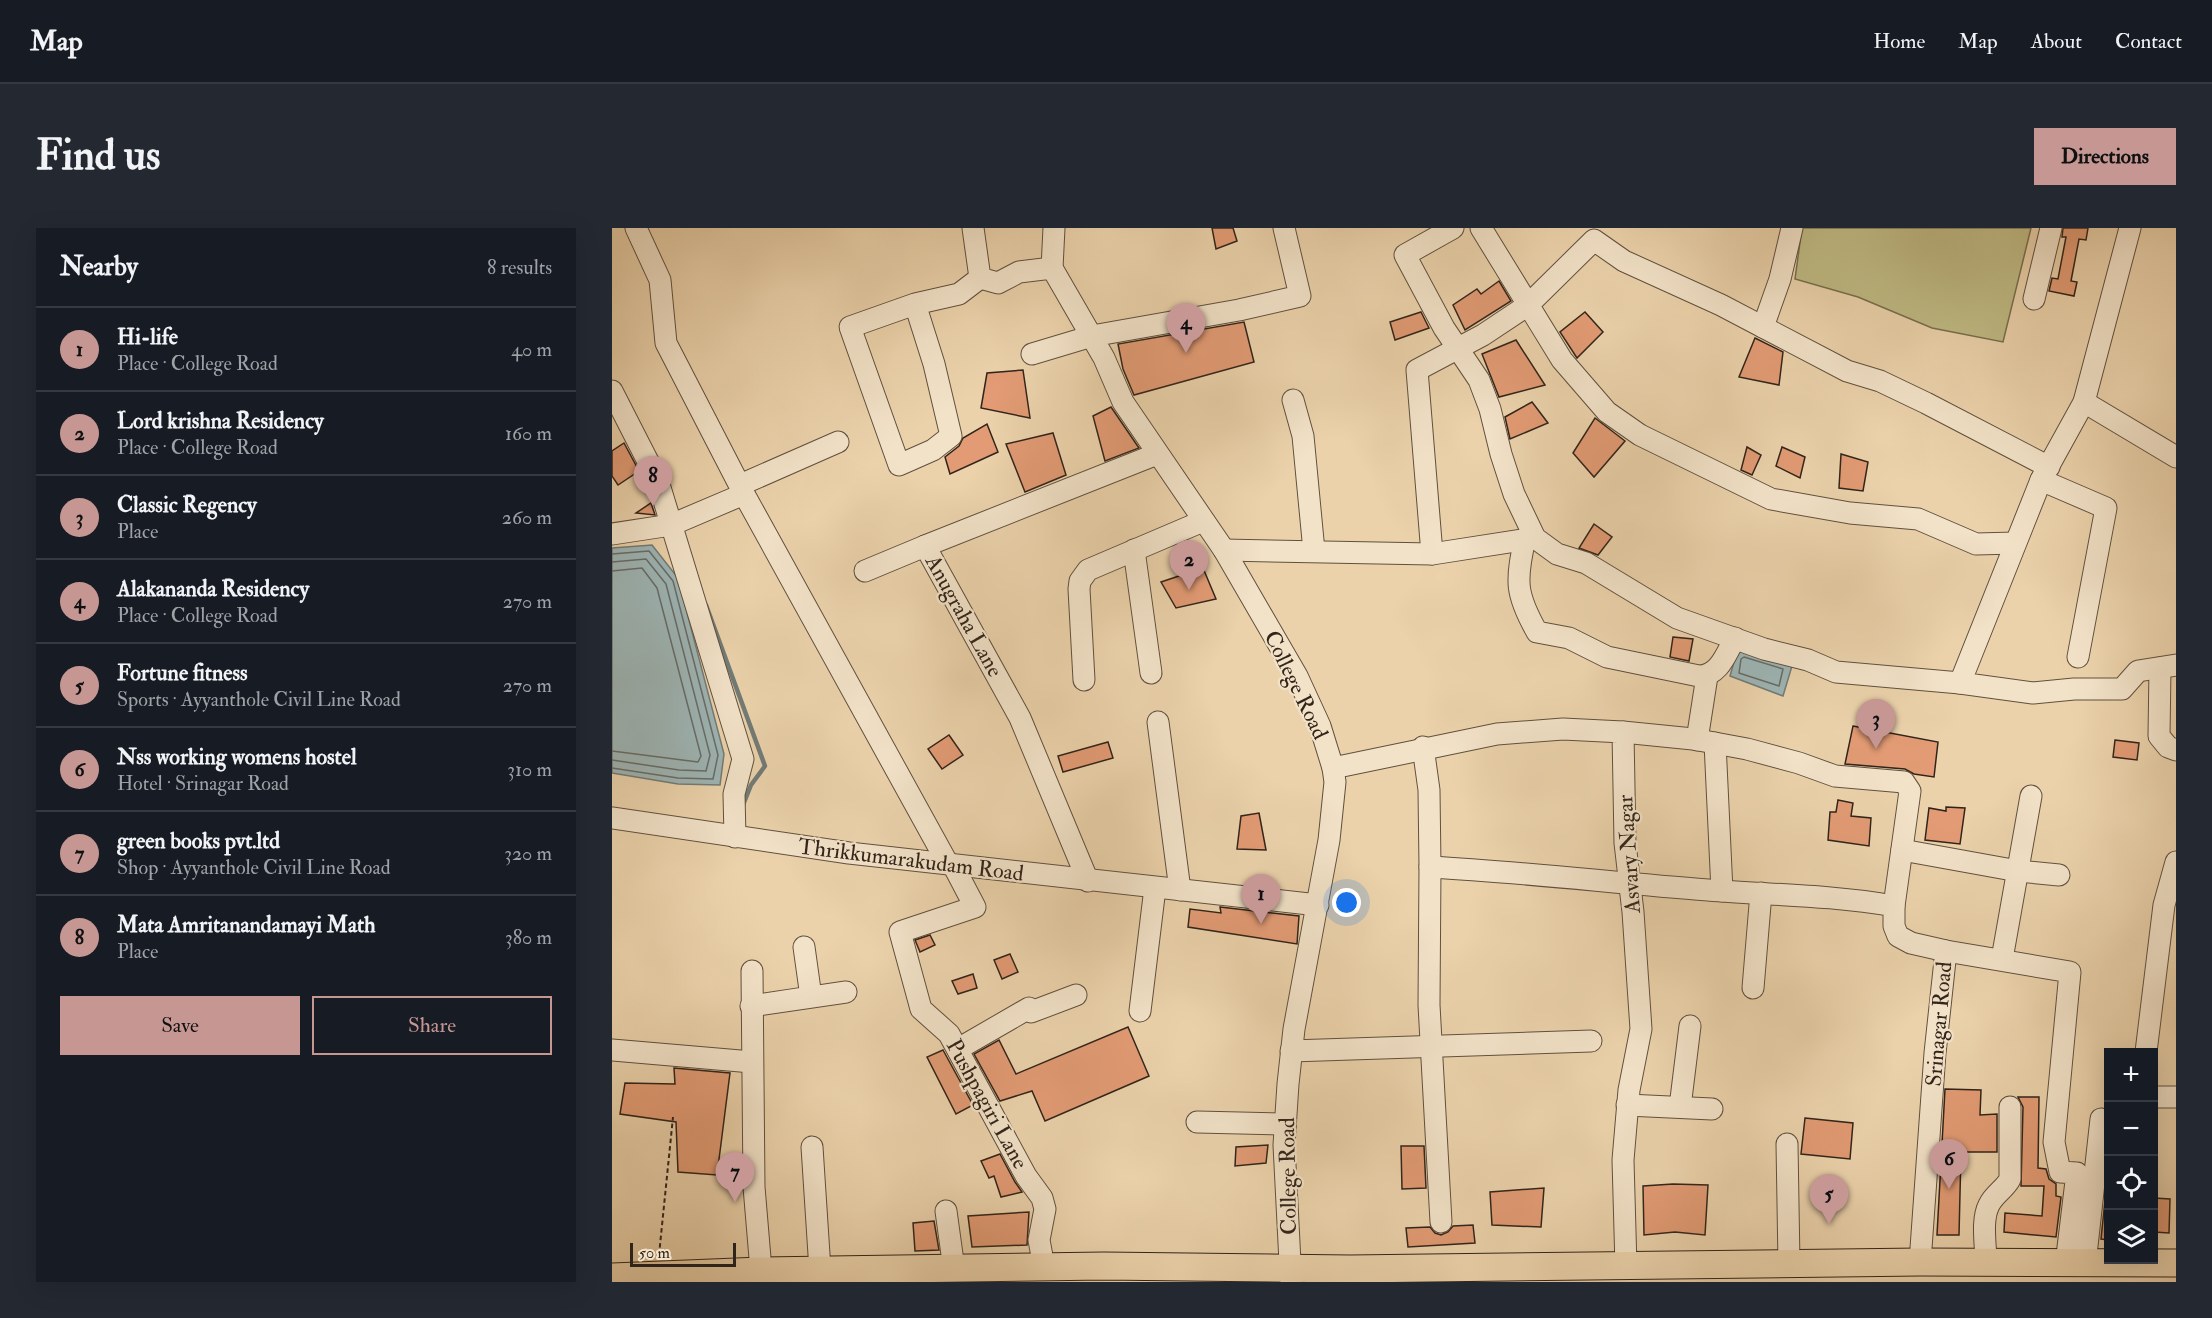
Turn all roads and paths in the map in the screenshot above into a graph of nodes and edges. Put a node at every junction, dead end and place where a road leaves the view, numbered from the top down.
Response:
1 (636, 228) edge
2 (973, 228) edge
3 (1054, 228) edge
4 (1284, 228) edge
5 (1453, 228) edge
6 (1481, 228) edge
7 (1792, 228) edge
8 (2050, 228) edge
9 (2130, 228) edge
10 (1601, 234) edge
11 (1052, 268) junction
12 (980, 278) junction
13 (2034, 299) dead end
14 (915, 304) junction
15 (1528, 305) junction
16 (1763, 327) junction
17 (1092, 336) junction
18 (1457, 348) junction
19 (1032, 354) dead end
20 (612, 391) edge
21 (1293, 400) dead end
22 (2084, 402) junction
23 (621, 427) edge
24 (838, 442) dead end
25 (1157, 454) junction
26 (2176, 457) edge
27 (2045, 474) junction
28 (742, 489) junction
29 (1203, 521) junction
30 (671, 525) junction
31 (612, 534) edge
32 (1530, 539) junction
33 (2015, 543) junction
34 (926, 546) junction
35 (1134, 550) junction
36 (1224, 550) junction
37 (1314, 551) junction
38 (1432, 554) junction
39 (865, 571) dead end
40 (1735, 638) junction
41 (2078, 657) dead end
42 (2168, 666) edge
43 (1151, 673) dead end
44 (1707, 676) junction
45 (1084, 680) dead end
46 (1960, 683) junction
47 (1158, 722) dead end
48 (1623, 732) junction
49 (1706, 741) junction
50 (1423, 747) junction
51 (2176, 750) edge
52 (1333, 768) junction
53 (2031, 795) dead end
54 (612, 818) edge
55 (735, 837) junction
56 (1902, 850) junction
57 (2176, 862) edge
58 (950, 864) junction
59 (1430, 867) junction
60 (2018, 871) junction
61 (2060, 875) dead end
62 (1088, 881) junction
63 (1630, 883) junction
64 (1155, 888) junction
65 (1180, 890) junction
66 (1722, 891) junction
67 (1761, 893) junction
68 (1318, 905) junction
69 (1894, 906) junction
70 (804, 946) dead end
71 (1946, 951) junction
72 (2002, 959) junction
73 (752, 971) dead end
74 (2166, 982) edge
75 (1753, 988) dead end
76 (846, 992) dead end
77 (1076, 995) dead end
78 (751, 1006) junction
79 (1140, 1011) dead end
80 (1690, 1026) dead end
81 (1591, 1041) dead end
82 (1433, 1047) junction
83 (2147, 1048) edge
84 (958, 1049) junction
85 (612, 1050) edge
86 (1291, 1051) junction
87 (752, 1062) junction
88 (2176, 1097) edge
89 (2158, 1098) edge
90 (1627, 1106) junction
91 (1680, 1107) junction
92 (2010, 1107) dead end
93 (1712, 1109) dead end
94 (673, 1117) dead end
95 (2101, 1119) dead end
96 (1197, 1122) dead end
97 (1285, 1124) junction
98 (1787, 1144) dead end
99 (812, 1147) dead end
100 (946, 1212) dead end
101 (1441, 1222) dead end
102 (1920, 1262) junction
103 (1986, 1263) junction
104 (2104, 1263) edge
105 (2158, 1263) edge
106 (2176, 1263) edge
107 (2076, 1264) junction
108 (1044, 1267) junction
109 (1626, 1267) junction
110 (820, 1270) junction
111 (962, 1273) edge
112 (1787, 1273) edge
113 (612, 1277) edge
114 (762, 1277) edge
115 (1291, 1277) edge
116 (2176, 1278) edge
117 (656, 1279) edge
118 (1118, 1282) edge
119 (1456, 1282) edge

1 - 28 street
2 - 12 street
3 - 11 street
4 - 17 street
5 - 18 street
6 - 15 street
7 - 16 street
8 - 13 street
9 - 22 street
10 - 15 street
10 - 16 street
11 - 12 street
11 - 17 street, College Road
12 - 14 street
14 - 14 street
15 - 18 street
15 - 33 street
16 - 27 street
17 - 19 street
17 - 25 street, College Road
18 - 32 street
18 - 38 street
20 - 23 street
21 - 37 street
22 - 26 street
22 - 27 street
23 - 30 street
24 - 28 street
25 - 29 street, College Road
25 - 34 street, Anugraha Lane
27 - 33 street
27 - 41 street
28 - 30 street
28 - 58 street
29 - 35 street
29 - 36 street, College Road
30 - 31 street
30 - 55 street
32 - 38 street
32 - 40 street
32 - 44 street
33 - 46 street
34 - 39 street
34 - 62 street, Anugraha Lane
35 - 43 street
35 - 45 street
36 - 37 street
36 - 52 street, College Road
37 - 38 street
40 - 44 street
40 - 46 street
42 - 46 street
42 - 51 street
44 - 49 street
47 - 65 street
48 - 49 street
48 - 50 street
48 - 63 street, Asvary Nagar
49 - 56 street
49 - 66 street
50 - 52 street
50 - 59 street
52 - 68 street, College Road
53 - 60 street
54 - 55 street, Thrikkumarakudam Road
55 - 58 street, Thrikkumarakudam Road
56 - 60 street
56 - 69 street
57 - 74 street
58 - 62 street, Thrikkumarakudam Road
58 - 84 street, Pushpagiri Lane
59 - 63 street
59 - 82 street
60 - 61 street
60 - 72 street
62 - 64 street, Thrikkumarakudam Road
63 - 66 street
63 - 90 street, Asvary Nagar
64 - 65 street, Thrikkumarakudam Road
64 - 79 street
65 - 68 street, Thrikkumarakudam Road
66 - 67 street
67 - 69 street
67 - 75 street
68 - 86 street, College Road
69 - 71 street, Srinagar Road
70 - 78 street
71 - 72 street
71 - 102 street, Srinagar Road
72 - 107 street
73 - 78 street
74 - 83 street
76 - 78 street
77 - 84 street
78 - 87 street
80 - 91 street
81 - 82 street
82 - 86 street
82 - 101 street
84 - 108 street, Pushpagiri Lane
85 - 87 street
86 - 97 street, College Road
87 - 114 street
88 - 89 street
90 - 91 street
90 - 109 street, Asvary Nagar
91 - 93 street
92 - 103 street
94 - 117 path
95 - 107 street
96 - 97 street
97 - 115 street, College Road
98 - 112 street
99 - 110 street
100 - 111 street
102 - 103 main road
102 - 112 main road
103 - 107 main road
104 - 107 main road
105 - 106 main road
108 - 111 main road
108 - 115 main road
109 - 112 main road
109 - 115 main road
110 - 111 main road
110 - 114 main road
112 - 116 main road
113 - 117 main road
114 - 117 main road
115 - 118 main road
115 - 119 main road

